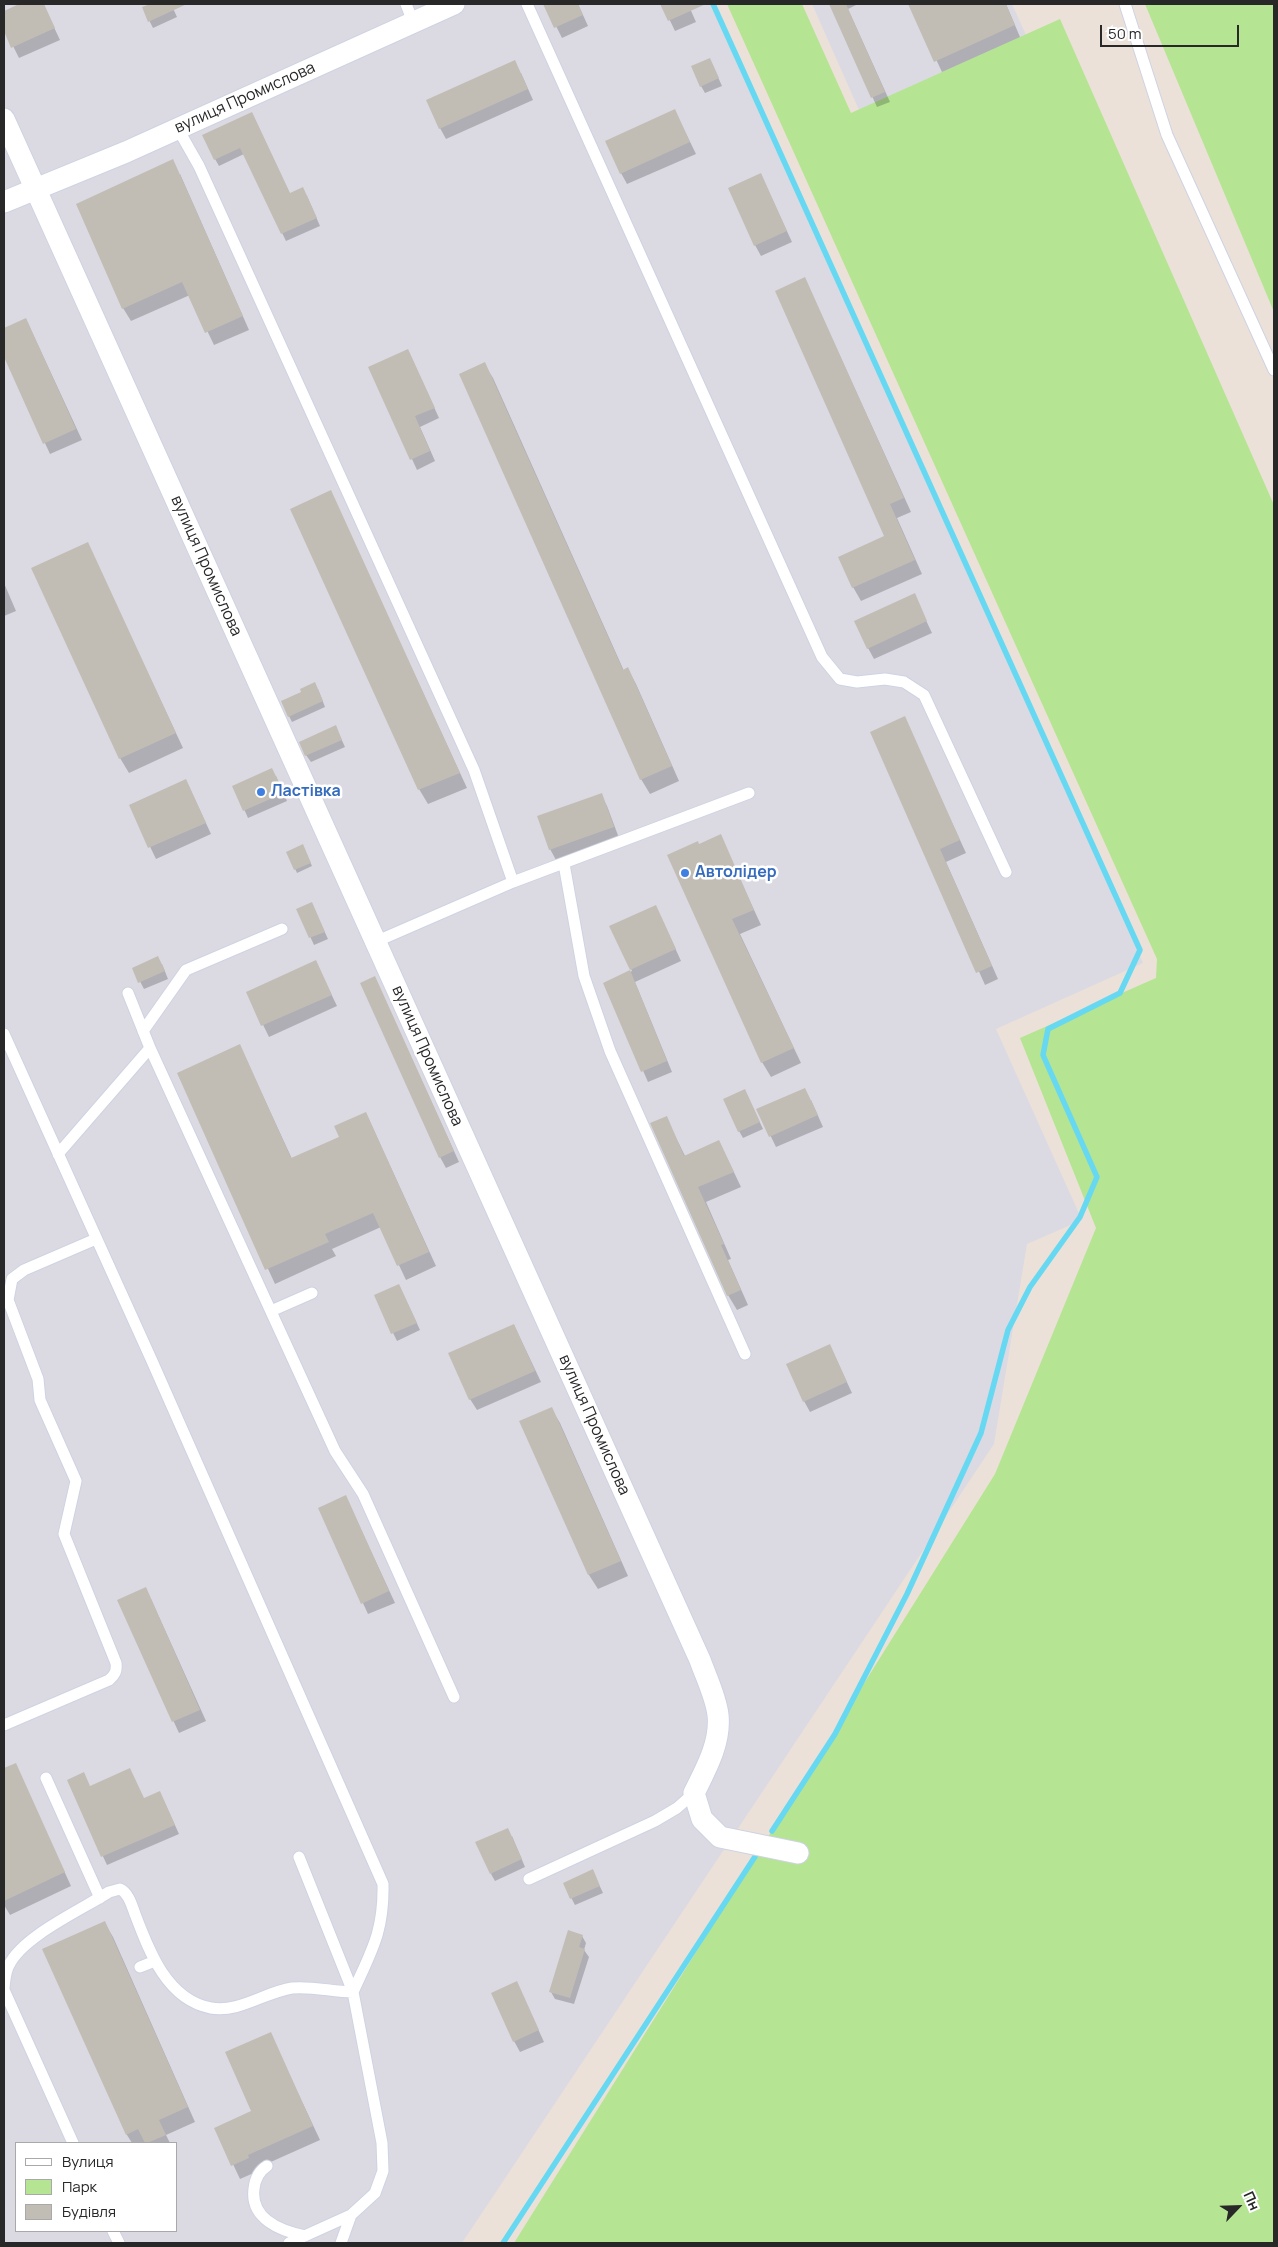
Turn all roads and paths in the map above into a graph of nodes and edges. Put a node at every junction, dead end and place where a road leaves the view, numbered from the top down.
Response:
1 (454, 4) edge
2 (527, 4) edge
3 (1125, 4) edge
4 (409, 13) edge
5 (4, 119) edge
6 (178, 129) junction
7 (36, 190) junction
8 (4, 202) edge
9 (1274, 370) edge
10 (749, 793) dead end
11 (564, 864) junction
12 (1006, 872) dead end
13 (514, 882) junction
14 (282, 929) dead end
15 (376, 942) junction
16 (128, 993) dead end
17 (143, 1031) junction
18 (4, 1034) edge
19 (150, 1048) junction
20 (58, 1154) junction
21 (96, 1239) junction
22 (312, 1293) dead end
23 (271, 1311) junction
24 (745, 1354) dead end
25 (454, 1697) dead end
26 (4, 1725) edge
27 (46, 1778) dead end
28 (694, 1793) junction
29 (798, 1853) dead end
30 (299, 1857) dead end
31 (529, 1879) dead end
32 (100, 1898) junction
33 (155, 1960) junction
34 (140, 1966) dead end
35 (4, 1989) edge
36 (353, 1992) junction
37 (73, 2142) edge
38 (267, 2166) dead end
39 (351, 2216) junction
40 (305, 2236) junction
41 (289, 2243) edge
42 (341, 2243) edge

1 - 4 street, вулиця Промислова
2 - 12 lane
3 - 9 lane
4 - 6 street, вулиця Промислова
5 - 7 street, вулиця Промислова
6 - 7 street, вулиця Промислова
6 - 13 lane
7 - 8 street, вулиця Промислова
7 - 15 street, вулиця Промислова
10 - 11 lane
11 - 13 lane
11 - 24 lane
13 - 15 lane
14 - 17 lane
15 - 28 street, вулиця Промислова
16 - 17 lane
17 - 19 lane
18 - 20 lane
19 - 20 lane
19 - 23 lane
20 - 21 lane
21 - 26 lane
21 - 36 lane
22 - 23 lane
23 - 25 lane
27 - 32 lane
28 - 29 street
28 - 31 lane
30 - 36 lane
32 - 33 lane
32 - 35 lane
33 - 34 lane
33 - 36 lane
35 - 37 lane
36 - 39 lane
38 - 40 lane
39 - 40 lane
39 - 42 lane
40 - 41 lane

